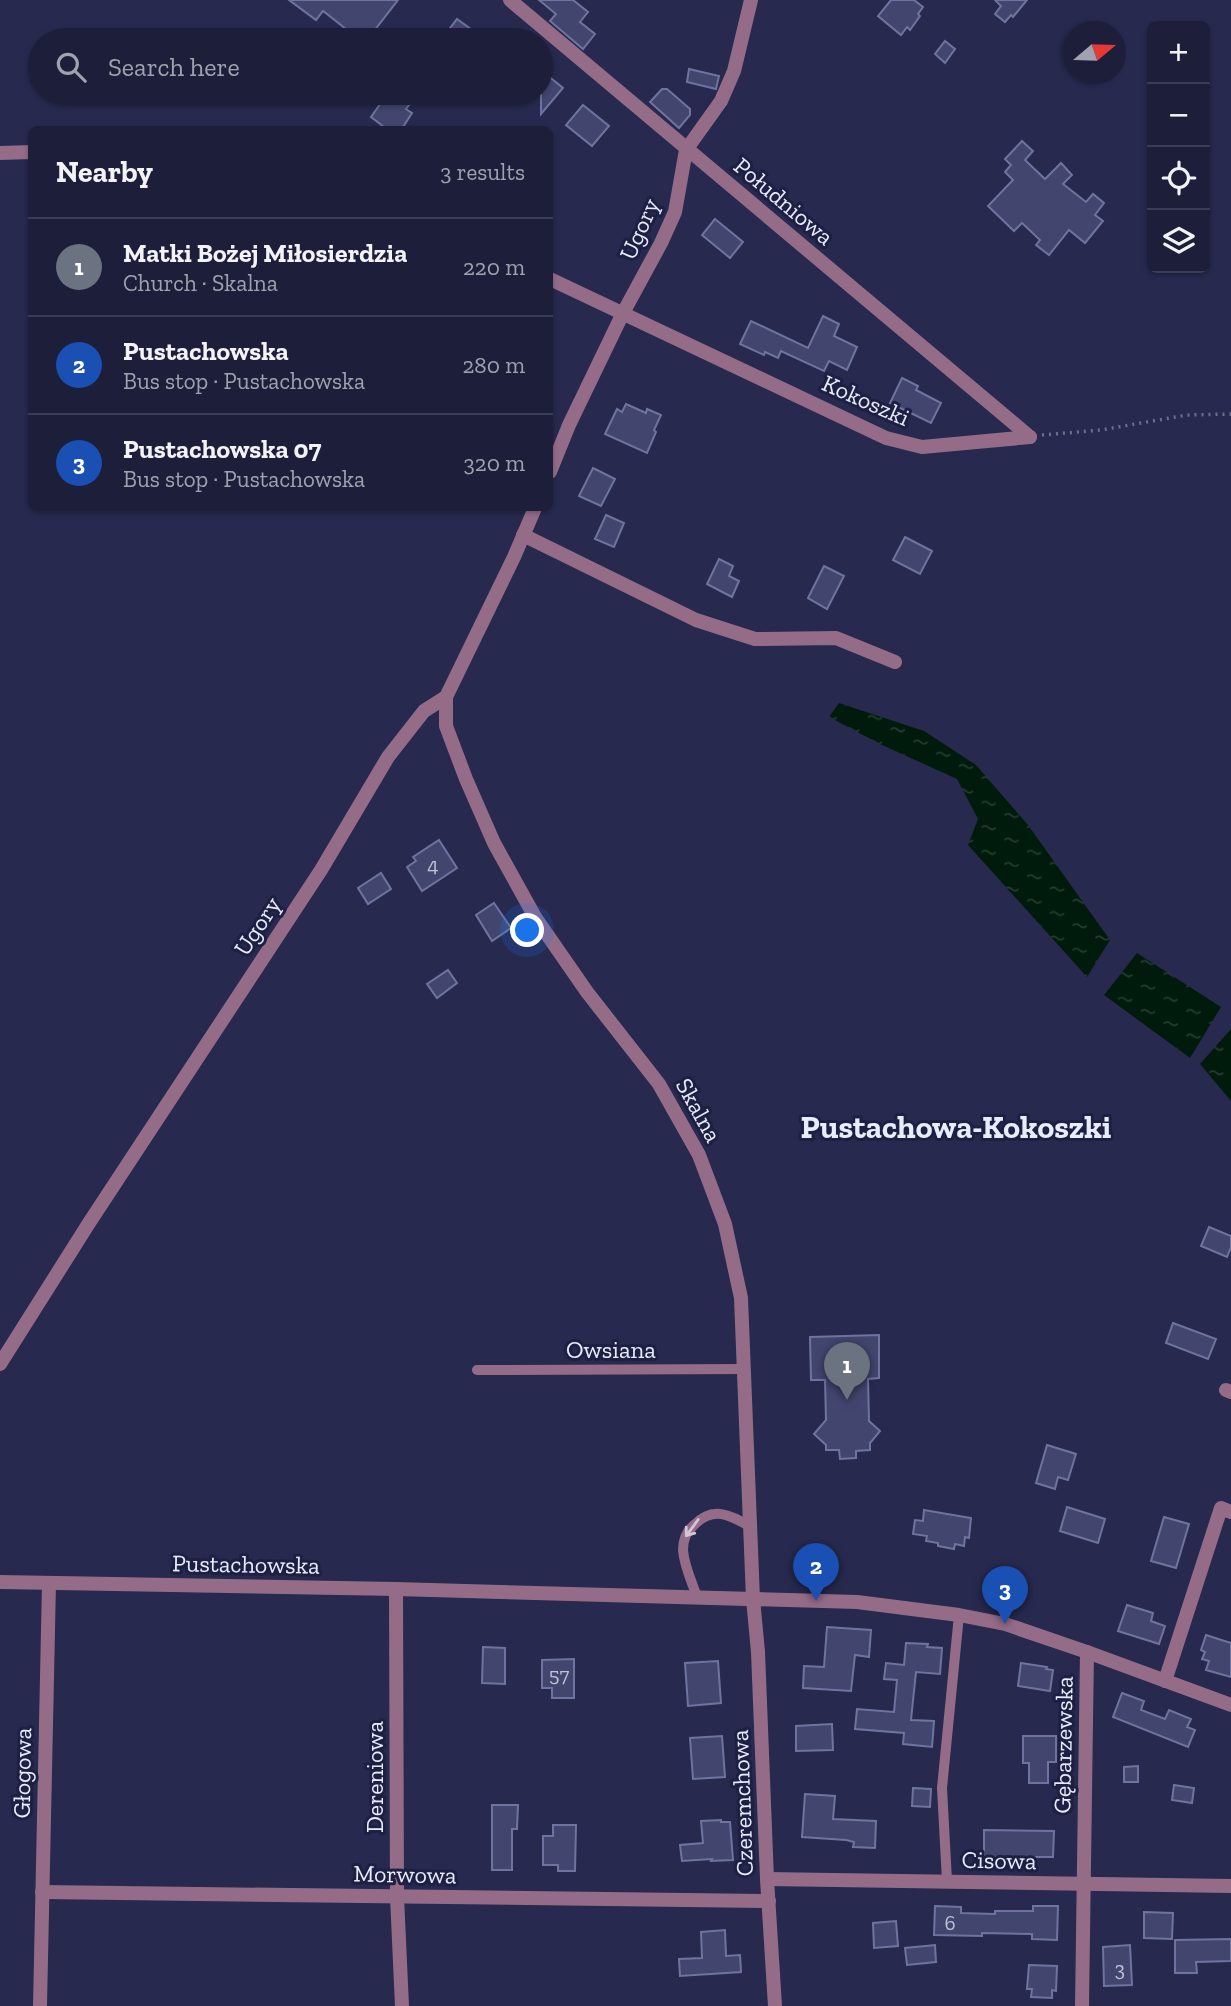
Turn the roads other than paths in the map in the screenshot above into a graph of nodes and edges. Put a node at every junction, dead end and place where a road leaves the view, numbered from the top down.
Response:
1 (510, 0) edge
2 (751, 0) edge
3 (543, 28) edge
4 (553, 36) edge
5 (686, 149) junction
6 (28, 152) edge
7 (0, 153) edge
8 (553, 280) edge
9 (623, 313) junction
10 (1030, 437) joint
11 (553, 465) edge
12 (534, 511) edge
13 (523, 535) junction
14 (895, 662) dead end
15 (446, 697) junction
16 (0, 1364) edge
17 (744, 1369) junction
18 (477, 1370) dead end
19 (1231, 1512) edge
20 (751, 1527) junction
21 (0, 1582) edge
22 (49, 1583) junction
23 (396, 1589) junction
24 (697, 1597) junction
25 (753, 1599) junction
26 (959, 1615) junction
27 (1087, 1651) junction
28 (1165, 1681) junction
29 (1231, 1705) edge
30 (767, 1879) junction
31 (947, 1881) junction
32 (1084, 1884) junction
33 (1231, 1886) edge
34 (42, 1892) junction
35 (397, 1897) junction
36 (769, 1901) junction
37 (40, 2006) edge
38 (402, 2006) edge
39 (775, 2006) edge
40 (1082, 2006) edge

1 - 3 street, Południowa
2 - 5 street, Ugory
4 - 5 street, Południowa
5 - 9 street, Ugory
5 - 10 street, Południowa
6 - 7 street
8 - 9 street, Kokoszki
9 - 10 street, Kokoszki
9 - 11 street, Ugory
12 - 13 street, Ugory
13 - 14 street
13 - 15 street, Ugory
15 - 16 street, Ugory
15 - 17 street, Skalna
17 - 18 lane, Owsiana
17 - 20 street, Skalna
19 - 28 street
20 -> 24 lane
20 - 25 street, Skalna
21 - 22 street, Pustachowska
22 - 23 street, Pustachowska
22 - 34 street, Głogowa
23 - 24 street, Pustachowska
23 - 35 street, Dereniowa
24 - 25 street, Pustachowska
25 - 26 street, Pustachowska
25 - 30 street, Czeremchowa
26 - 27 street, Pustachowska
26 - 31 lane
27 - 28 street, Pustachowska
27 - 32 street, Gębarzewska
28 - 29 street, Pustachowska
30 - 31 street, Cisowa
30 - 36 street, Czeremchowa
31 - 32 street, Cisowa
32 - 33 street, Cisowa
32 - 40 street, Gębarzewska
34 - 35 street, Morwowa
34 - 37 street, Głogowa
35 - 36 street, Morwowa
35 - 38 street, Dereniowa
36 - 39 street, Czeremchowa

